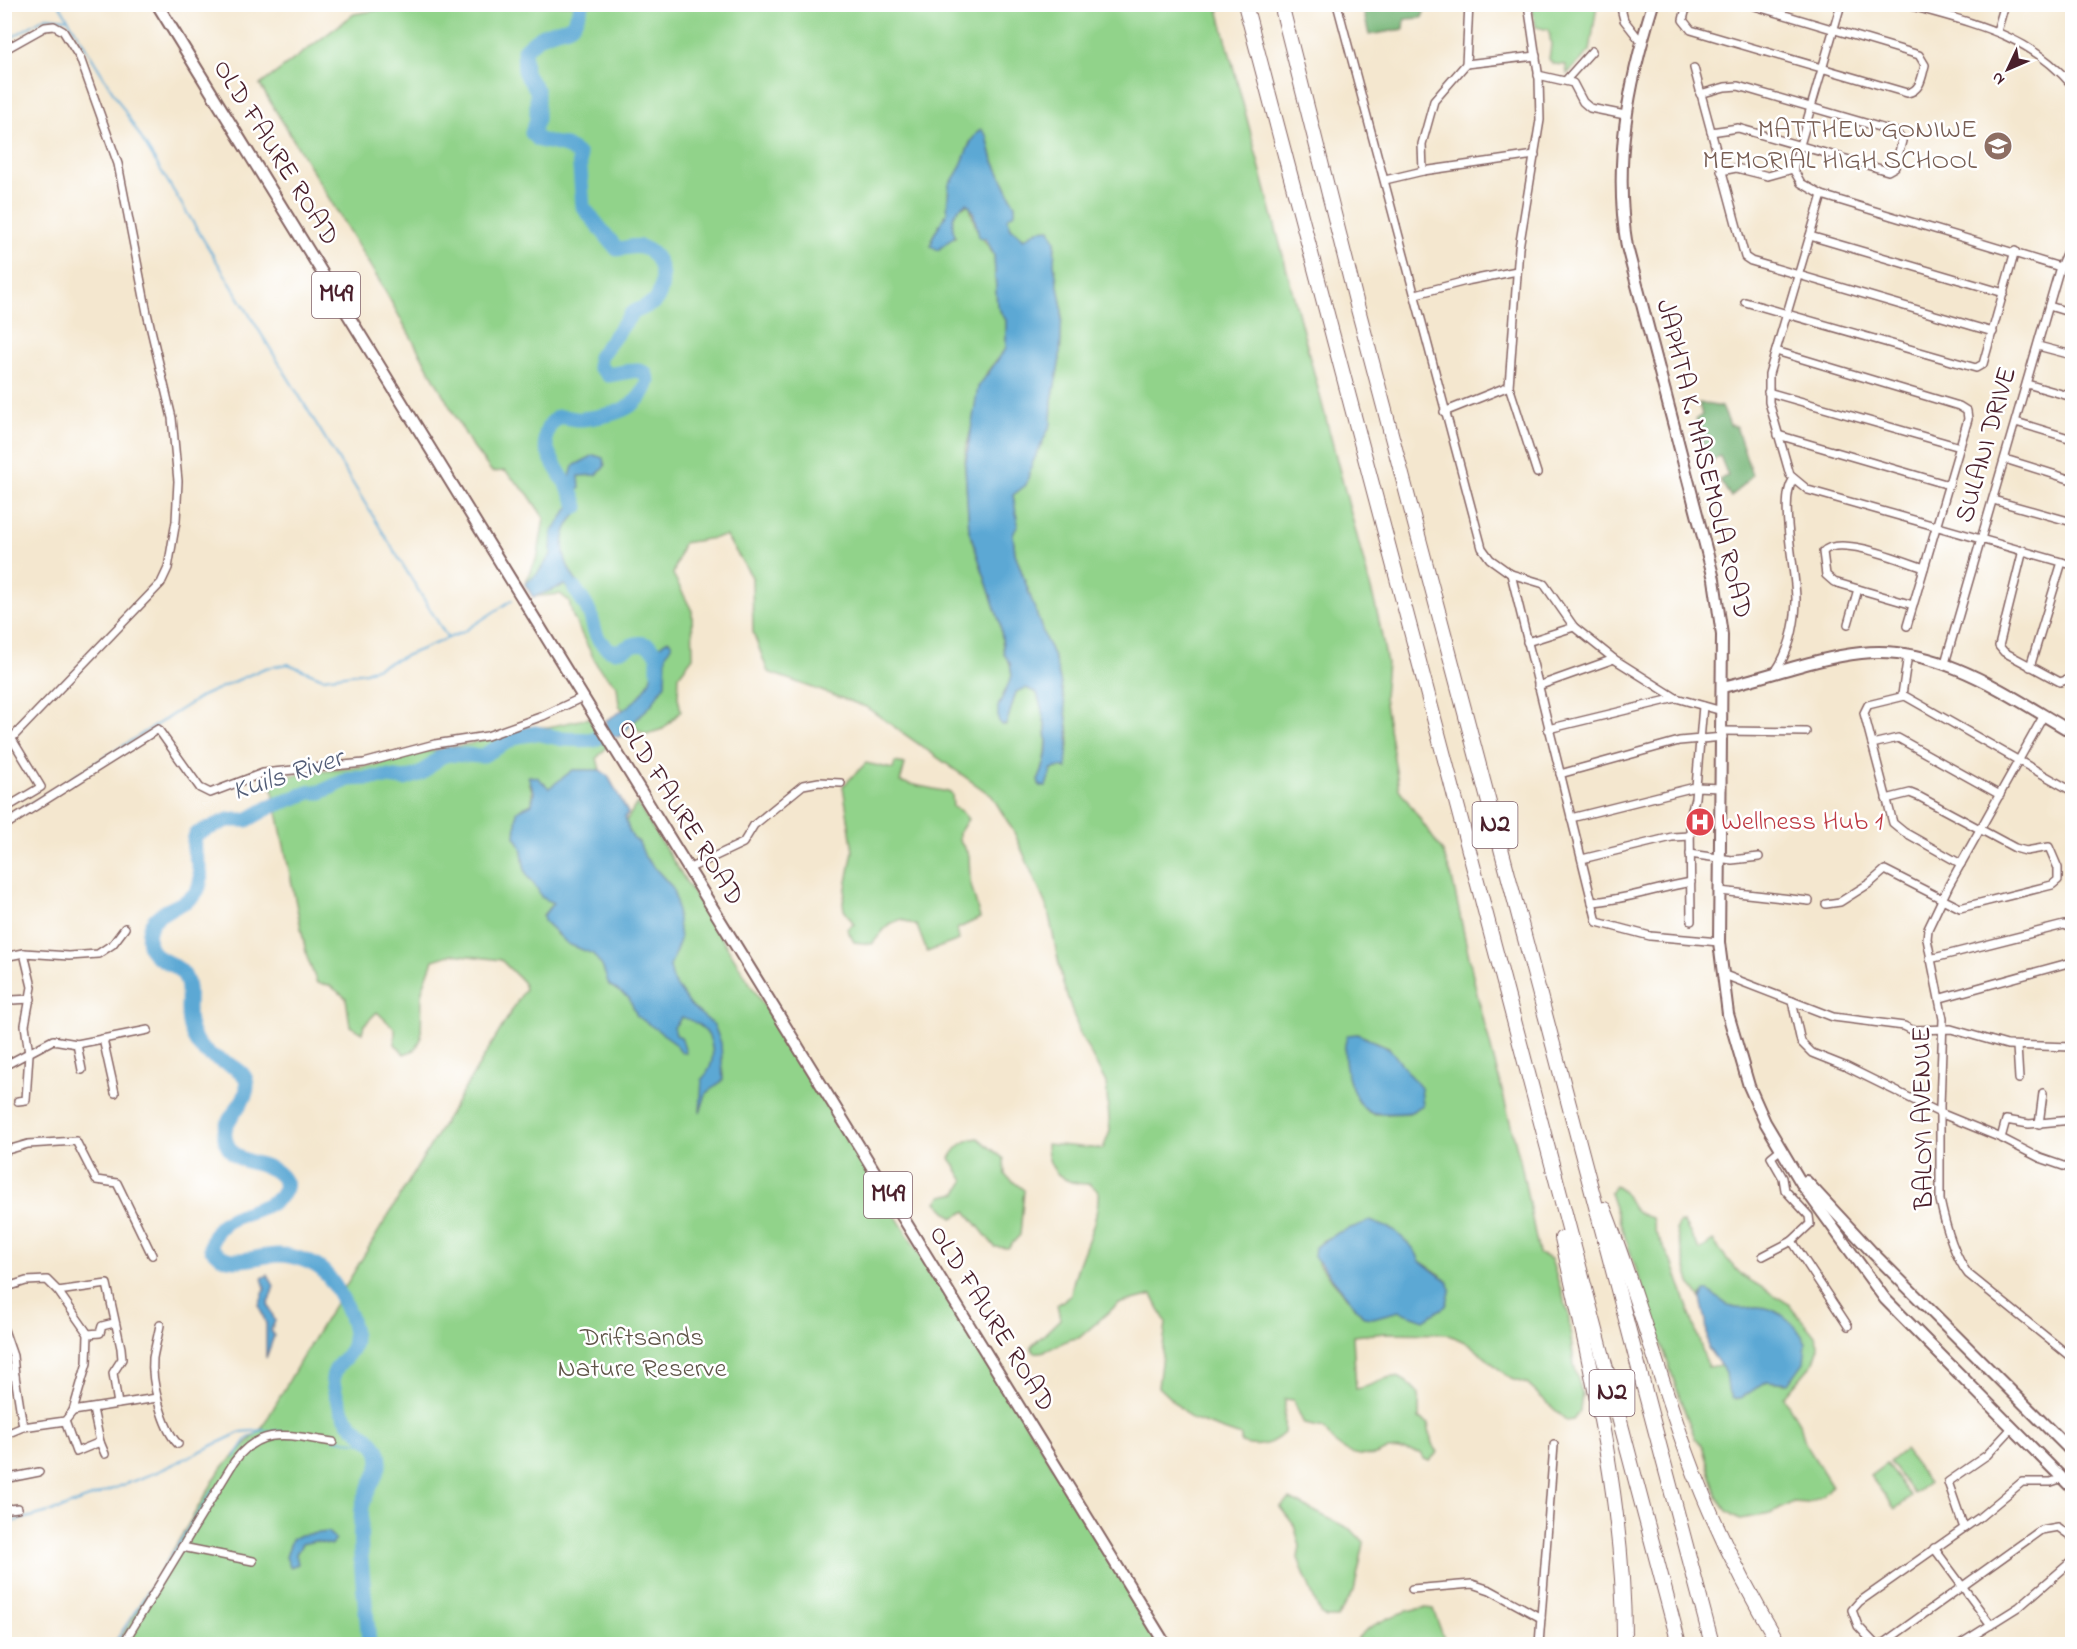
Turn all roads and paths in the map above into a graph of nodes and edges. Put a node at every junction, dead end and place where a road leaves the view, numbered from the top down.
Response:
1 (157, 4) edge
2 (1245, 4) edge
3 (1281, 4) edge
4 (1337, 4) edge
5 (1469, 4) edge
6 (1528, 4) edge
7 (1620, 4) edge
8 (1653, 4) edge
9 (1687, 4) edge
10 (1749, 4) edge
11 (1841, 4) edge
12 (1905, 4) edge
13 (2005, 4) edge
14 (1834, 29) junction
15 (1997, 31) junction
16 (1642, 43) junction
17 (4, 50) edge
18 (1592, 51) dead end
19 (1536, 56) junction
20 (1466, 64) junction
21 (1694, 68) dead end
22 (1822, 68) junction
23 (1538, 75) junction
24 (1566, 80) junction
25 (2073, 85) edge
26 (1700, 94) junction
27 (1811, 106) junction
28 (1625, 115) junction
29 (1711, 132) junction
30 (1800, 146) junction
31 (1535, 155) junction
32 (1793, 169) junction
33 (1423, 171) junction
34 (1721, 171) junction
35 (1385, 180) junction
36 (1822, 195) junction
37 (1810, 236) junction
38 (2073, 240) edge
39 (2015, 251) junction
40 (2060, 267) junction
41 (1517, 271) junction
42 (1799, 275) junction
43 (2004, 293) junction
44 (1416, 294) junction
45 (1745, 302) dead end
46 (2049, 306) junction
47 (1788, 313) junction
48 (2073, 313) edge
49 (1993, 332) junction
50 (2038, 346) junction
51 (1776, 351) junction
52 (2073, 355) edge
53 (2027, 384) junction
54 (1509, 386) junction
55 (1768, 392) junction
56 (2073, 397) edge
57 (1444, 412) junction
58 (2016, 422) junction
59 (1778, 435) junction
60 (2073, 439) edge
61 (1960, 447) junction
62 (2005, 459) junction
63 (1537, 473) dead end
64 (1793, 480) junction
65 (2073, 480) edge
66 (1949, 485) junction
67 (1993, 500) junction
68 (2073, 522) edge
69 (1937, 525) junction
70 (1981, 538) junction
71 (2023, 550) junction
72 (2062, 562) junction
73 (2073, 565) edge
74 (1924, 568) junction
75 (1510, 574) junction
76 (1858, 589) junction
77 (1913, 605) junction
78 (1848, 624) dead end
79 (1907, 626) dead end
80 (1574, 627) junction
81 (1527, 642) junction
82 (1908, 654) junction
83 (1614, 659) junction
84 (1945, 663) junction
85 (2030, 667) junction
86 (2073, 670) edge
87 (1774, 675) junction
88 (1538, 686) junction
89 (1722, 687) junction
90 (1902, 695) junction
91 (583, 697) junction
92 (1676, 698) junction
93 (1703, 706) junction
94 (1722, 711) junction
95 (2044, 715) junction
96 (4, 726) edge
97 (1548, 729) junction
98 (1806, 732) dead end
99 (2073, 732) edge
100 (1722, 734) junction
101 (12, 738) junction
102 (1699, 739) junction
103 (1872, 744) junction
104 (2019, 760) junction
105 (1560, 774) junction
106 (841, 783) dead end
107 (1695, 787) junction
108 (1722, 788) junction
109 (2071, 789) edge
110 (2000, 795) junction
111 (1886, 799) junction
112 (4, 809) edge
113 (1571, 818) junction
114 (4, 826) edge
115 (1980, 829) junction
116 (1690, 836) junction
117 (1690, 854) junction
118 (1759, 857) dead end
119 (1721, 858) junction
120 (1582, 860) junction
121 (1961, 864) junction
122 (688, 869) junction
123 (1690, 882) junction
124 (1720, 891) junction
125 (1942, 900) junction
126 (1592, 902) junction
127 (1809, 902) dead end
128 (1826, 904) dead end
129 (1691, 921) dead end
130 (125, 928) dead end
131 (2073, 928) edge
132 (1719, 942) junction
133 (24, 953) junction
134 (4, 957) edge
135 (1930, 959) junction
136 (2073, 962) edge
137 (1722, 974) junction
138 (4, 997) edge
139 (1941, 998) junction
140 (31, 999) junction
141 (1792, 1001) junction
142 (1943, 1029) junction
143 (147, 1030) dead end
144 (103, 1039) junction
145 (76, 1044) junction
146 (2017, 1046) junction
147 (2073, 1047) edge
148 (29, 1054) junction
149 (4, 1066) edge
150 (82, 1070) dead end
151 (2019, 1078) dead end
152 (115, 1093) dead end
153 (2043, 1093) dead end
154 (18, 1101) dead end
155 (1940, 1113) junction
156 (2073, 1120) edge
157 (2039, 1124) junction
158 (2001, 1138) junction
159 (1546, 1142) junction
160 (1781, 1149) junction
161 (4, 1151) edge
162 (1793, 1168) junction
163 (2073, 1169) edge
164 (1588, 1178) junction
165 (1792, 1241) junction
166 (152, 1255) dead end
167 (1763, 1256) dead end
168 (4, 1288) edge
169 (58, 1291) junction
170 (114, 1323) junction
171 (160, 1325) dead end
172 (1848, 1326) dead end
173 (4, 1330) edge
174 (88, 1334) junction
175 (2073, 1358) edge
176 (15, 1376) junction
177 (4, 1377) edge
178 (157, 1398) junction
179 (118, 1404) junction
180 (93, 1409) junction
181 (73, 1412) junction
182 (65, 1420) junction
183 (23, 1427) junction
184 (2013, 1427) junction
185 (4, 1435) edge
186 (100, 1442) junction
187 (333, 1442) dead end
188 (178, 1443) dead end
189 (1554, 1445) dead end
190 (2073, 1452) edge
191 (105, 1454) dead end
192 (39, 1472) dead end
193 (2063, 1478) junction
194 (4, 1479) edge
195 (2073, 1488) edge
196 (4, 1505) edge
197 (18, 1508) dead end
198 (1964, 1528) junction
199 (2073, 1537) edge
200 (182, 1547) junction
201 (1934, 1548) junction
202 (253, 1561) dead end
203 (2073, 1561) edge
204 (1965, 1587) junction
205 (1413, 1589) dead end
206 (1541, 1618) junction
207 (1991, 1625) junction
208 (123, 1644) edge
209 (1165, 1644) edge
210 (1539, 1644) edge
211 (1624, 1644) edge
212 (1679, 1644) edge
213 (1712, 1644) edge
214 (1779, 1644) edge
215 (1875, 1644) edge
216 (1882, 1644) edge
217 (1960, 1644) edge

1 - 91 main road, OLD FAURE ROAD / M49
2 - 159 highway, N2
3 - 164 highway, N2
4 - 35 street
5 - 20 street
6 - 19 street
7 - 16 street
8 - 16 main road, JAPHTA K. MASEMOLA ROAD
9 - 22 street
10 - 14 street
11 - 14 street
12 - 15 street
13 - 15 street
14 - 22 street
14 - 22 street
15 - 25 street
16 - 28 main road, JAPHTA K. MASEMOLA ROAD
17 - 101 street
18 - 24 street
19 - 20 street
19 - 23 street
20 - 33 street
21 - 26 street
22 - 27 street
23 - 24 street
23 - 31 street
24 - 28 street
26 - 27 street
26 - 29 street
27 - 30 street
27 - 30 street
28 - 89 main road, JAPHTA K. MASEMOLA ROAD
29 - 30 street
29 - 34 street
30 - 32 street
31 - 33 street
31 - 41 street
32 - 34 street
32 - 36 street
33 - 35 street
34 - 42 street
35 - 44 street
36 - 37 street
36 - 39 street
37 - 42 street
37 - 43 street
38 - 40 street, SULANI DRIVE
39 - 40 street
39 - 43 street
40 - 46 street, SULANI DRIVE
41 - 44 street
41 - 54 street
42 - 47 street
42 - 49 street
43 - 49 street
44 - 57 street
45 - 47 street
46 - 48 street
46 - 50 street, SULANI DRIVE
47 - 49 street
47 - 51 street
50 - 52 street
50 - 53 street, SULANI DRIVE
51 - 55 street
51 - 61 street
53 - 56 street
53 - 58 street, SULANI DRIVE
54 - 57 street
54 - 63 street
55 - 59 street
55 - 61 street
57 - 75 street
58 - 60 street
58 - 62 street, SULANI DRIVE
59 - 64 street
59 - 66 street
61 - 66 street
62 - 65 street
62 - 67 street, SULANI DRIVE
64 - 69 street
64 - 87 street
66 - 69 street
67 - 68 street
67 - 70 street, SULANI DRIVE
69 - 70 street
69 - 74 street
70 - 71 street
70 - 84 street, SULANI DRIVE
71 - 72 street
71 - 85 street
72 - 73 street
72 - 85 street
74 - 76 street
74 - 77 street
75 - 80 street
75 - 81 street
76 - 77 street
76 - 78 street
77 - 79 street
80 - 81 street
80 - 83 street
81 - 88 street
82 - 84 main road
82 - 87 main road
82 - 90 street
83 - 88 street
83 - 92 street
84 - 95 main road
85 - 86 street
87 - 89 main road
88 - 97 street
89 - 94 main road, JAPHTA K. MASEMOLA ROAD
90 - 103 street
90 - 104 street
91 - 114 street
91 - 122 main road, OLD FAURE ROAD / M49
92 - 93 street
92 - 97 street
93 - 94 street
93 - 102 street
94 - 100 main road, JAPHTA K. MASEMOLA ROAD
95 - 99 main road
95 - 104 street, BALOYI AVENUE
96 - 101 street
97 - 105 street
98 - 100 street
100 - 102 street
100 - 108 main road, JAPHTA K. MASEMOLA ROAD
101 - 112 street
102 - 105 street
102 - 107 street
103 - 110 street
103 - 111 street
104 - 109 street
104 - 110 street, BALOYI AVENUE
105 - 113 street
106 - 122 street
107 - 108 street
107 - 113 street
107 - 116 street
108 - 119 main road, JAPHTA K. MASEMOLA ROAD
110 - 115 street, BALOYI AVENUE
111 - 115 street
111 - 121 street
113 - 120 street
115 - 121 street, BALOYI AVENUE
115 - 125 street
116 - 117 street
116 - 120 street
117 - 119 street
117 - 123 street
118 - 119 street
119 - 124 main road, JAPHTA K. MASEMOLA ROAD
120 - 126 street
121 - 125 street, BALOYI AVENUE
122 - 209 main road, OLD FAURE ROAD / M49
123 - 126 street
123 - 129 street
124 - 127 street
124 - 132 main road, JAPHTA K. MASEMOLA ROAD
125 - 128 street
125 - 135 street, BALOYI AVENUE
126 - 132 street
130 - 133 street
131 - 135 street
132 - 137 main road, JAPHTA K. MASEMOLA ROAD
133 - 134 street
133 - 140 street
135 - 139 street, BALOYI AVENUE
136 - 139 street
137 - 141 street
137 - 160 main road, JAPHTA K. MASEMOLA ROAD
138 - 140 street
139 - 142 street, BALOYI AVENUE
140 - 148 street
141 - 142 street
141 - 155 street
142 - 146 street
142 - 155 street, BALOYI AVENUE
143 - 144 street
144 - 145 street
144 - 152 street
145 - 148 street
145 - 150 street
146 - 147 street
146 - 151 street
148 - 149 street
148 - 154 street
153 - 157 street
155 - 158 street
155 - 175 street, BALOYI AVENUE
156 - 157 street
157 - 158 street
158 - 163 street
159 - 211 highway
159 - 212 highway, N2
160 - 162 main road, JAPHTA K. MASEMOLA ROAD
160 - 165 street
161 - 166 street
162 - 184 main road, JAPHTA K. MASEMOLA ROAD
162 - 190 main road, JAPHTA K. MASEMOLA ROAD
164 - 213 highway, N2
164 - 214 highway
165 - 167 street
165 - 172 street
168 - 169 street
169 - 170 street
169 - 174 street
170 - 174 street
170 - 179 street
171 - 178 street
173 - 176 street
174 - 181 street
176 - 177 street
176 - 183 street
178 - 179 street
178 - 188 street
179 - 180 street
180 - 181 street
180 - 186 street
181 - 182 street
182 - 183 street
182 - 186 street
183 - 185 street
184 - 193 main road, JAPHTA K. MASEMOLA ROAD
184 - 198 street
186 - 191 street
187 - 200 street
189 - 206 street
192 - 194 street
193 - 195 main road, JAPHTA K. MASEMOLA ROAD
193 - 198 street
196 - 197 street
198 - 201 street
199 - 204 street
200 - 202 street
200 - 208 street
201 - 204 street
201 - 215 street
203 - 207 street
204 - 207 street
204 - 216 street
205 - 206 street
206 - 210 street
207 - 217 street

